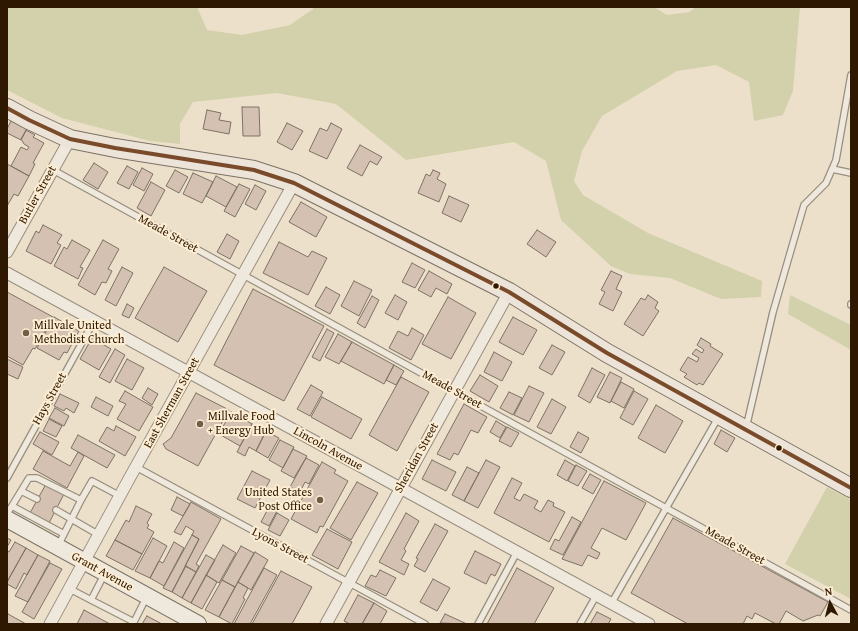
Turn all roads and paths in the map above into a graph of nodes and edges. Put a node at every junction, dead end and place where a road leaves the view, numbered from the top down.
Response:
1 (851, 75) edge
2 (7, 108) edge
3 (70, 139) junction
4 (832, 169) junction
5 (53, 170) junction
6 (851, 173) edge
7 (294, 183) junction
8 (7, 252) edge
9 (7, 273) edge
10 (243, 276) junction
11 (509, 292) junction
12 (94, 320) junction
13 (189, 373) junction
14 (454, 392) junction
15 (719, 416) junction
16 (745, 430) junction
17 (136, 467) junction
18 (7, 478) edge
19 (401, 488) junction
20 (851, 488) edge
21 (21, 491) junction
22 (120, 496) junction
23 (37, 499) dead end
24 (81, 500) junction
25 (667, 508) junction
26 (56, 510) dead end
27 (10, 512) edge
28 (7, 514) edge
29 (72, 519) junction
30 (99, 535) junction
31 (60, 541) junction
32 (517, 552) junction
33 (84, 562) junction
34 (105, 573) junction
35 (349, 582) junction
36 (70, 589) junction
37 (147, 596) junction
38 (596, 596) junction
39 (91, 600) junction
40 (611, 604) junction
41 (851, 610) edge
42 (635, 621) edge
43 (50, 624) edge
44 (198, 624) edge
45 (326, 624) edge
46 (424, 624) edge
47 (478, 624) edge
48 (580, 624) edge
49 (649, 624) edge

1 - 4 lane
2 - 3 main road
3 - 5 street, Butler Street
3 - 7 main road
4 - 6 lane
4 - 16 lane
5 - 8 street, Butler Street
5 - 10 lane, Meade Street
7 - 10 street, East Sherman Street
7 - 11 main road
9 - 12 street, Lincoln Avenue
10 - 13 street, East Sherman Street
10 - 14 lane, Meade Street
11 - 14 street, Sheridan Street
11 - 15 main road
12 - 13 street, Lincoln Avenue
12 - 18 lane, Hays Street
13 - 17 street, East Sherman Street
13 - 19 street, Lincoln Avenue
14 - 19 street, Sheridan Street
14 - 25 lane, Meade Street
15 - 16 main road
15 - 25 lane
16 - 20 main road
17 - 22 street, East Sherman Street
17 - 35 lane, Lyons Street
19 - 32 street, Lincoln Avenue
19 - 35 street, Sheridan Street
21 - 23 lane
21 - 24 lane
21 - 27 lane
22 - 24 lane
22 - 30 street, East Sherman Street
24 - 29 lane
25 - 40 lane
25 - 41 lane, Meade Street
26 - 29 lane
27 - 28 lane
27 - 31 street, Grant Avenue
29 - 30 lane
29 - 31 lane
30 - 33 street, East Sherman Street
31 - 33 street, Grant Avenue
32 - 38 street, Lincoln Avenue
32 - 47 lane
33 - 34 street, Grant Avenue
33 - 36 street, East Sherman Street
34 - 37 street, Grant Avenue
34 - 39 lane
35 - 45 street, Sheridan Street
35 - 46 lane, Lyons Street
36 - 39 lane
36 - 43 street, East Sherman Street
37 - 39 lane
37 - 44 street, Grant Avenue
38 - 40 street, Lincoln Avenue
38 - 48 lane
40 - 42 street, Lincoln Avenue
42 - 49 street, Lincoln Avenue

